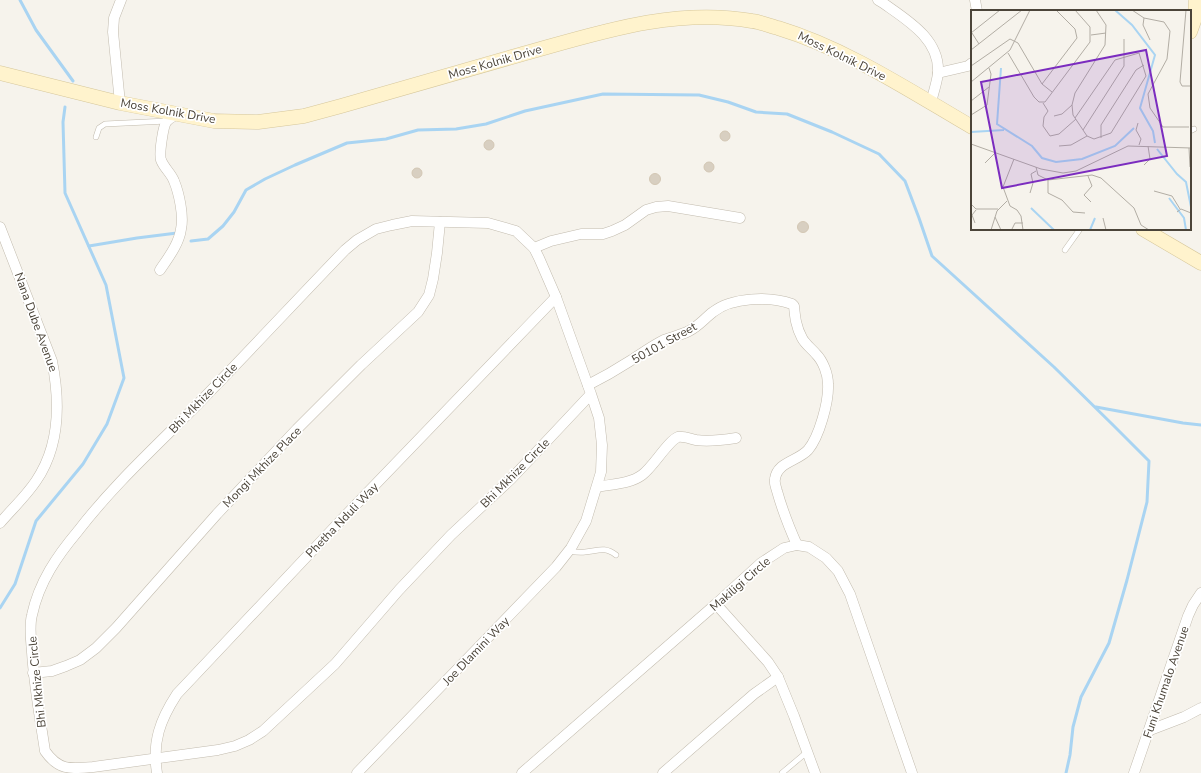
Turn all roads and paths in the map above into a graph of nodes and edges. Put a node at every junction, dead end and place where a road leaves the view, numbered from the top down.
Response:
1 (121, 0) edge
2 (878, 0) edge
3 (975, 0) edge
4 (1196, 0) edge
5 (977, 10) edge
6 (1191, 29) edge
7 (971, 64) edge
8 (0, 73) edge
9 (938, 73) junction
10 (120, 103) junction
11 (931, 103) junction
12 (172, 117) junction
13 (971, 126) edge
14 (96, 137) dead end
15 (740, 218) dead end
16 (440, 222) junction
17 (0, 227) edge
18 (1079, 230) edge
19 (1145, 230) edge
20 (534, 248) junction
21 (1065, 250) dead end
22 (1200, 260) edge
23 (160, 270) dead end
24 (556, 297) junction
25 (589, 390) junction
26 (736, 438) dead end
27 (598, 487) junction
28 (586, 521) joint
29 (0, 523) edge
30 (796, 545) junction
31 (568, 551) junction
32 (616, 555) dead end
33 (1201, 593) edge
34 (716, 604) junction
35 (33, 673) junction
36 (778, 677) junction
37 (1201, 708) edge
38 (1150, 730) junction
39 (807, 752) junction
40 (154, 758) junction
41 (156, 773) edge
42 (357, 773) edge
43 (522, 773) edge
44 (663, 773) edge
45 (782, 773) edge
46 (815, 773) edge
47 (912, 773) edge
48 (1134, 773) edge

1 - 10 street
2 - 9 street
3 - 5 street
4 - 6 main road
7 - 9 street
8 - 10 main road, Moss Kolnik Drive
9 - 11 street
10 - 12 main road, Moss Kolnik Drive
11 - 12 main road, Moss Kolnik Drive
11 - 13 main road, Moss Kolnik Drive
12 - 14 lane
12 - 23 street
15 - 20 street
16 - 20 street, Bhi Mkhize Circle
16 - 35 street, Mongi Mkhize Place
16 - 35 street, Bhi Mkhize Circle
17 - 29 street, Nana Dube Avenue
18 - 21 lane
19 - 22 main road
20 - 24 street, Bhi Mkhize Circle
24 - 25 street, Bhi Mkhize Circle
24 - 40 street, Phetha Nduli Way
25 - 27 street, Bhi Mkhize Circle
25 - 30 street, 50101 Street
25 - 40 street, Bhi Mkhize Circle
26 - 27 street
27 - 28 street, Bhi Mkhize Circle
28 - 31 street, Joe Dlamini Way
30 - 34 street, Makiligi Circle
30 - 47 street
31 - 32 lane
31 - 42 street, Joe Dlamini Way
33 - 38 street, Funi Khumalo Avenue
34 - 36 street
34 - 43 street, Makiligi Circle
35 - 40 street, Bhi Mkhize Circle
36 - 39 street
36 - 44 street
37 - 38 street
38 - 48 street, Funi Khumalo Avenue
39 - 45 lane
39 - 46 street
40 - 41 street, Phetha Nduli Way

